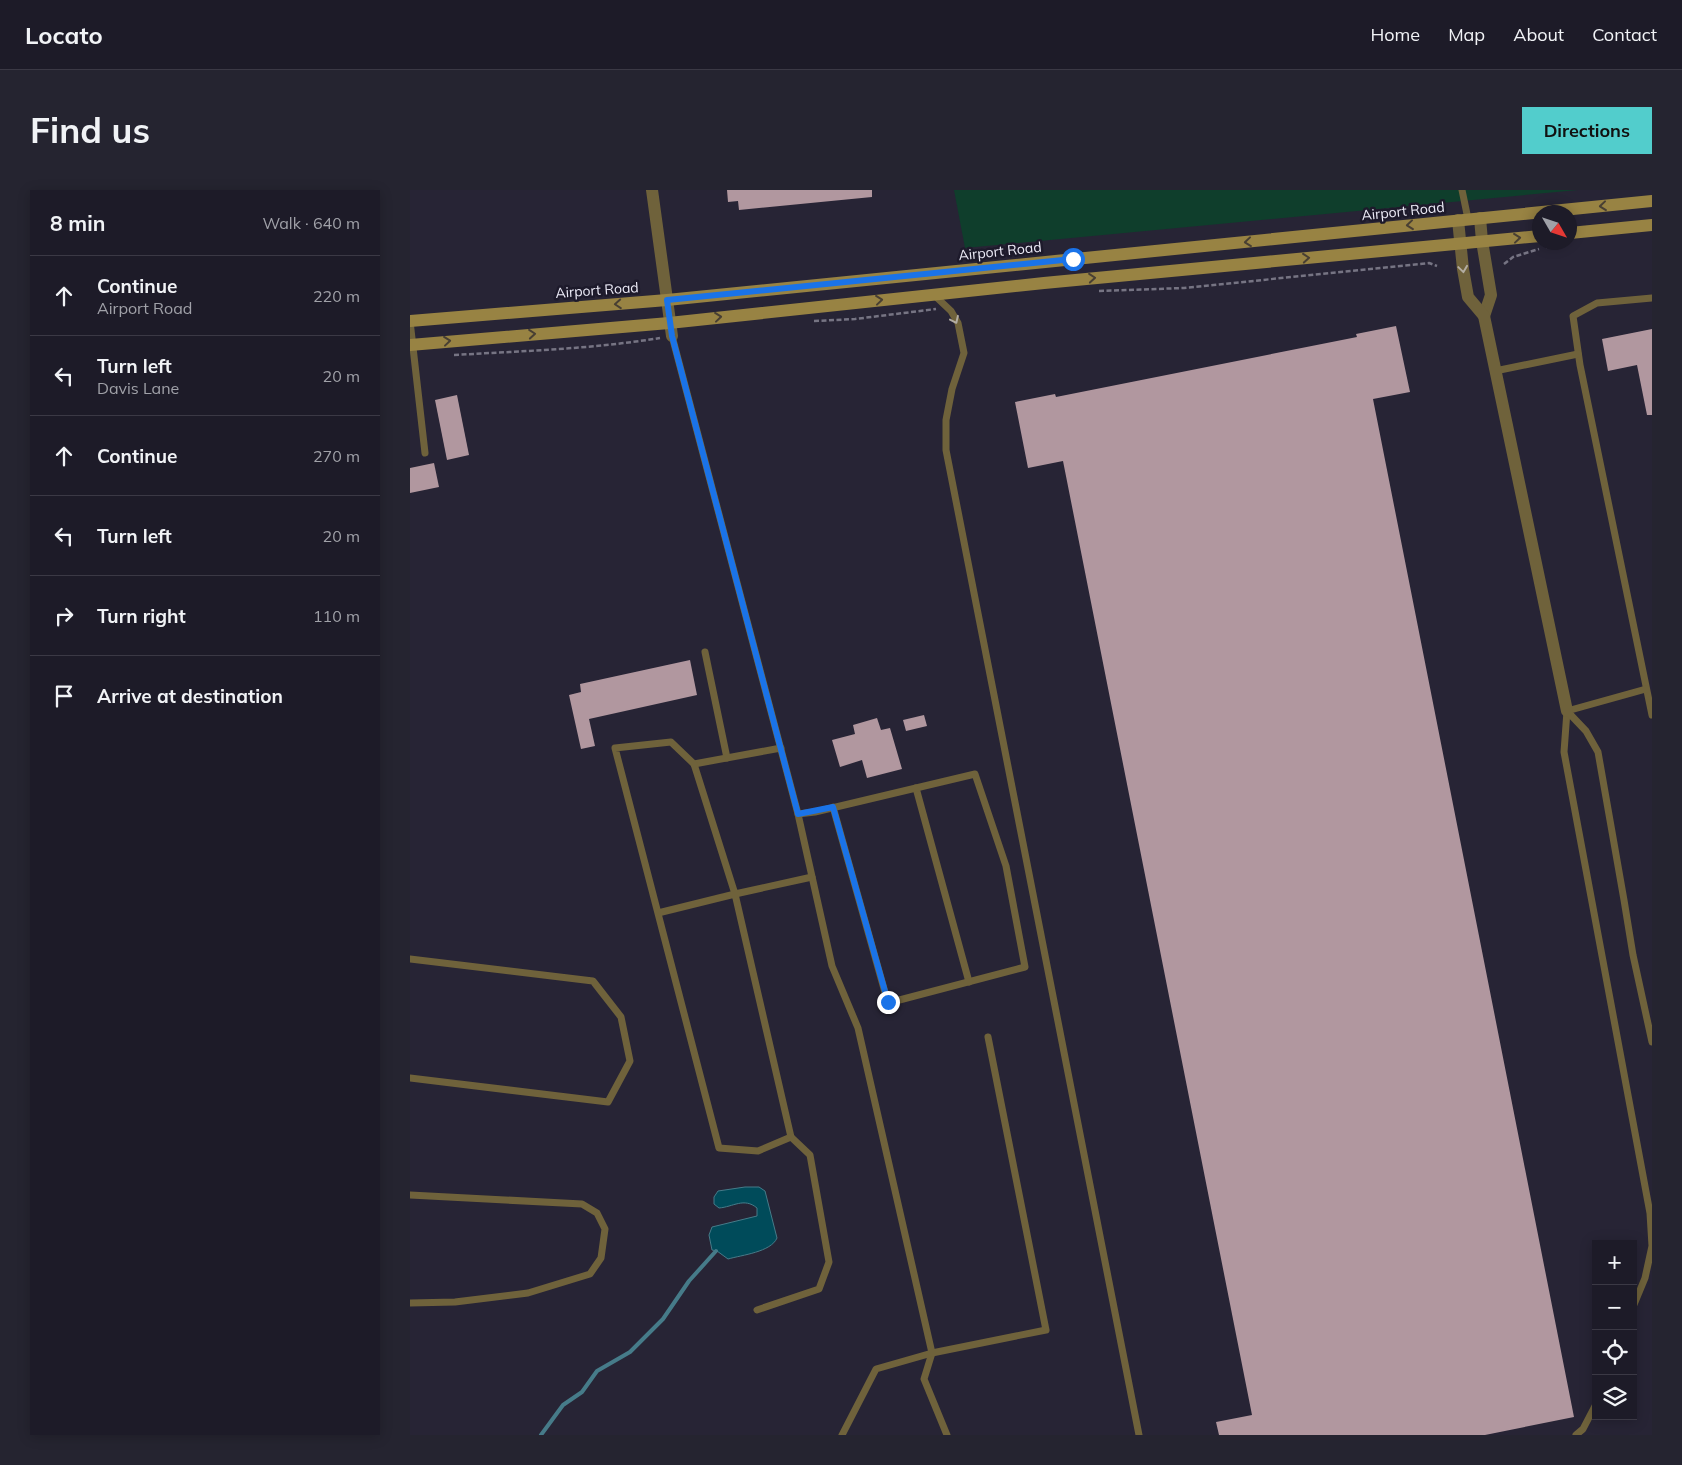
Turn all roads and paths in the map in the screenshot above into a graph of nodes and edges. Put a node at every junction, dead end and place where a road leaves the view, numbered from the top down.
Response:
1 (652, 190) edge
2 (1462, 190) edge
3 (1652, 201) edge
4 (1469, 219) junction
5 (1652, 225) edge
6 (1577, 232) edge
7 (1532, 237) edge
8 (1482, 242) junction
9 (1460, 244) junction
10 (1537, 250) edge
11 (1504, 264) dead end
12 (1437, 266) dead end
13 (1090, 292) dead end
14 (933, 294) junction
15 (1652, 298) edge
16 (947, 308) junction
17 (668, 312) junction
18 (1484, 316) junction
19 (410, 321) edge
20 (806, 322) dead end
21 (672, 336) junction
22 (411, 345) edge
23 (1578, 354) junction
24 (452, 355) dead end
25 (1495, 371) junction
26 (425, 452) dead end
27 (705, 652) dead end
28 (1646, 689) junction
29 (1567, 710) junction
30 (1652, 715) edge
31 (781, 748) junction
32 (727, 758) junction
33 (694, 764) junction
34 (916, 788) junction
35 (833, 807) junction
36 (798, 814) junction
37 (812, 878) junction
38 (736, 894) junction
39 (658, 913) junction
40 (410, 959) edge
41 (969, 982) junction
42 (988, 1037) dead end
43 (1652, 1042) edge
44 (410, 1078) edge
45 (791, 1137) junction
46 (410, 1196) edge
47 (1637, 1296) edge
48 (410, 1303) edge
49 (758, 1310) dead end
50 (932, 1353) junction
51 (1592, 1414) edge
52 (842, 1435) edge
53 (947, 1435) edge
54 (1139, 1435) edge
55 (1576, 1435) edge

1 - 17 street
2 - 4 lane
3 -> 4 main road, Airport Road
4 - 8 street
4 - 9 street
4 -> 17 main road, Airport Road
5 - 6 main road
8 -> 7 main road, Airport Road
8 - 9 main road, Airport Road
8 - 18 street
14 -> 9 main road, Airport Road
9 -> 18 street
10 - 11 path
12 - 13 path
14 - 16 lane
17 -> 14 main road, Airport Road
15 - 23 lane
16 - 20 path
16 -> 54 lane
17 -> 19 main road, Airport Road
17 - 21 street
22 -> 17 main road, Airport Road
18 - 25 street
19 - 22 lane
21 - 24 path
21 - 31 lane
22 - 26 lane
23 - 25 lane
23 - 28 lane
25 - 29 street
27 - 32 lane
28 - 29 lane
28 - 30 lane
29 - 43 lane
29 - 47 lane
31 - 32 lane
31 - 36 lane
32 - 33 lane
33 - 38 lane
33 - 39 lane
34 - 35 lane
34 - 41 lane
34 - 41 lane
35 - 36 lane
35 - 41 lane
36 - 37 lane
37 - 38 lane
37 - 50 lane
38 - 39 lane
38 - 45 lane
39 - 45 lane
40 - 44 lane
42 - 50 lane
45 - 49 lane
46 - 48 lane
50 - 52 lane
50 - 53 lane
51 - 55 lane

